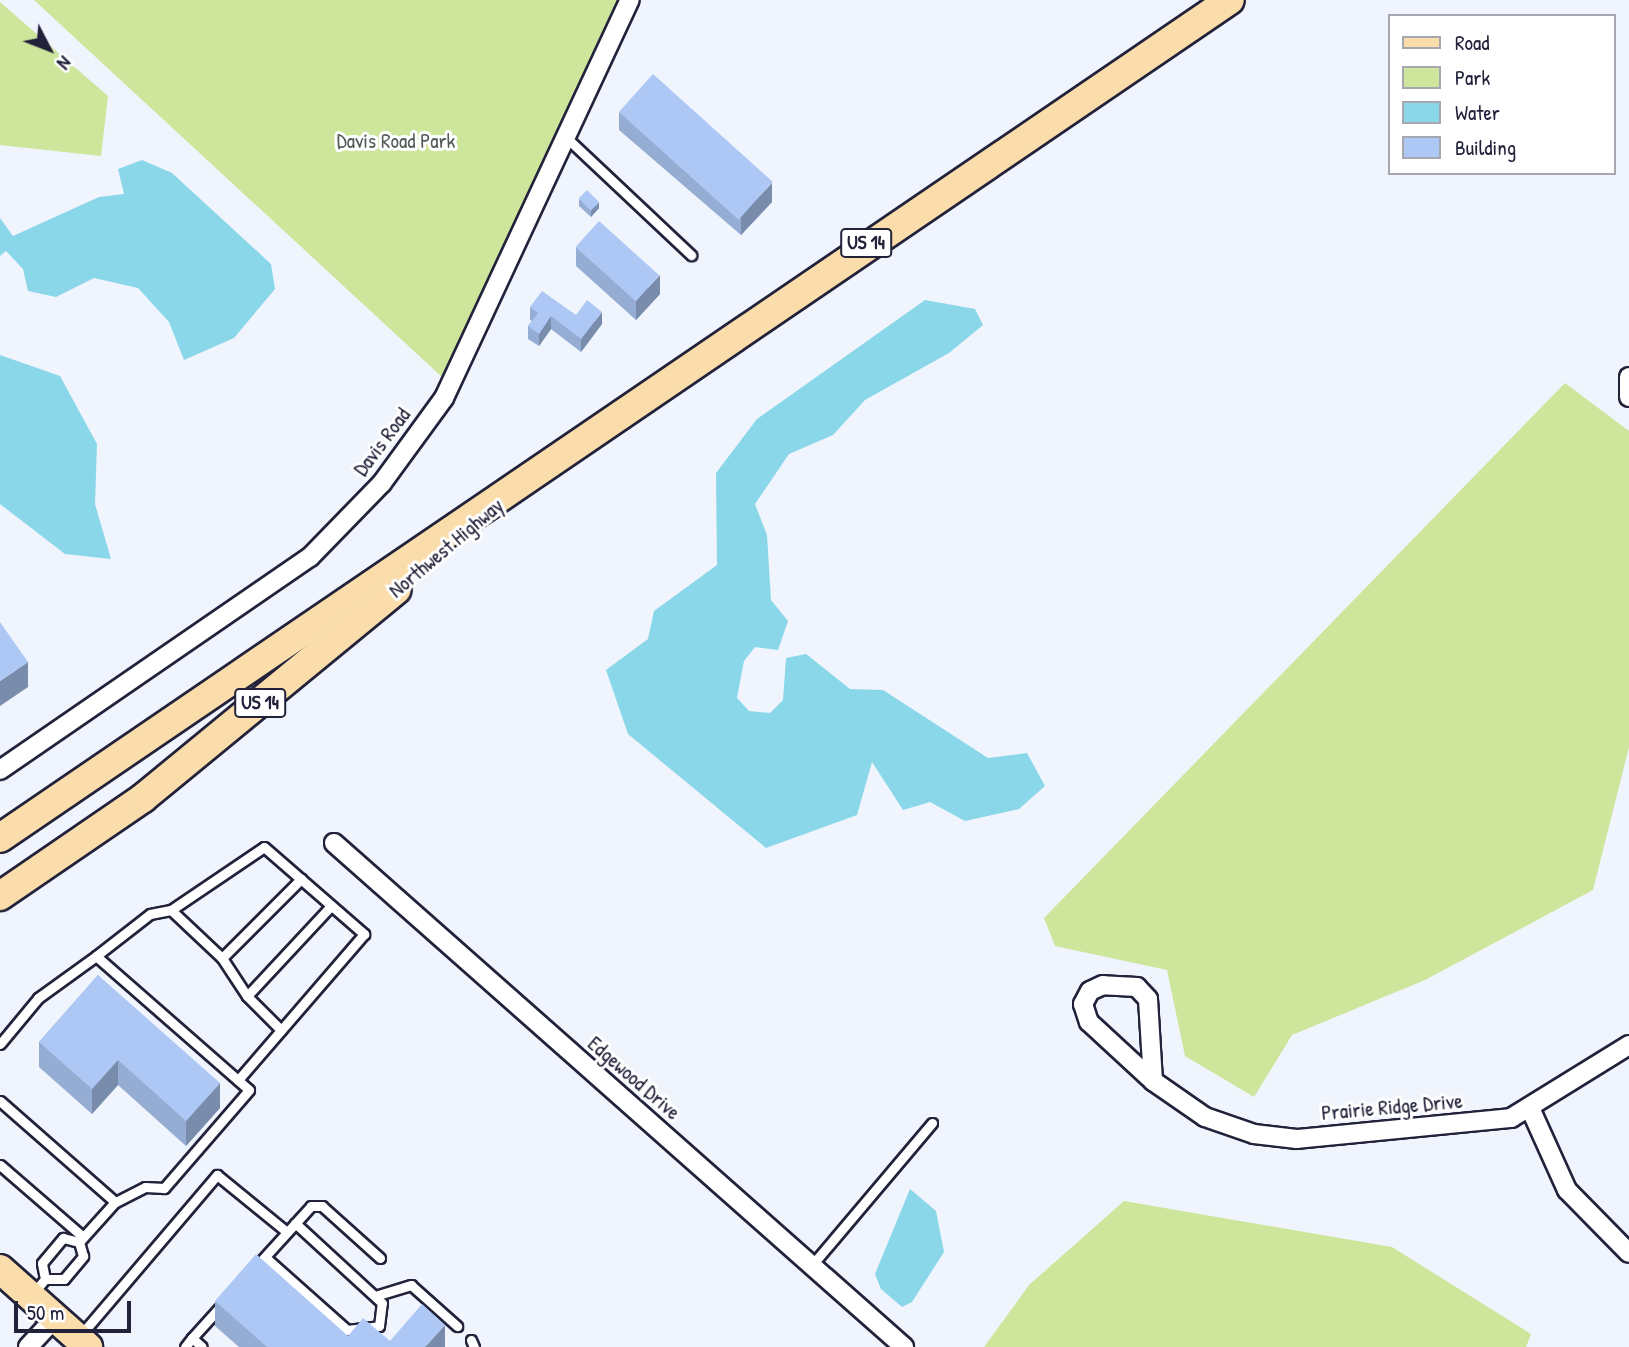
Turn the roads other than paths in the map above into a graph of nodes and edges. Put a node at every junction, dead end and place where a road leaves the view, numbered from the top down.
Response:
1 (630, 0) edge
2 (1230, 0) edge
3 (569, 139) junction
4 (691, 255) dead end
5 (1629, 377) edge
6 (1629, 397) edge
7 (508, 495) junction
8 (0, 770) edge
9 (0, 838) edge
10 (334, 843) dead end
11 (300, 879) junction
12 (0, 896) edge
13 (331, 906) junction
14 (171, 910) junction
15 (96, 956) junction
16 (222, 958) junction
17 (247, 996) junction
18 (281, 1030) junction
19 (0, 1044) edge
20 (1629, 1045) edge
21 (237, 1080) junction
22 (1153, 1081) junction
23 (0, 1101) edge
24 (1530, 1108) junction
25 (932, 1123) dead end
26 (0, 1165) edge
27 (115, 1202) junction
28 (295, 1223) junction
29 (287, 1232) junction
30 (81, 1239) junction
31 (1629, 1253) edge
32 (265, 1257) junction
33 (380, 1258) dead end
34 (812, 1265) junction
35 (256, 1267) edge
36 (0, 1269) edge
37 (38, 1288) junction
38 (375, 1296) junction
39 (229, 1298) edge
40 (55, 1318) junction
41 (457, 1326) dead end
42 (192, 1338) junction
43 (83, 1343) edge
44 (28, 1347) edge
45 (185, 1347) edge
46 (202, 1347) edge
47 (904, 1347) edge

1 - 3 street, Davis Road
2 - 7 main road, US 14
3 - 4 lane
3 - 8 street, Davis Road
5 - 6 street
7 - 9 main road, Northwest Highway / US 14
7 - 12 main road, Northwest Highway / US 14
10 - 34 street, Edgewood Drive
11 - 13 lane
11 - 14 lane
11 - 16 lane
13 - 17 lane
13 - 18 lane
14 - 15 lane
14 - 16 lane
15 - 19 lane
15 - 21 lane
16 - 17 lane
17 - 18 lane
18 - 21 lane
20 - 24 street, Prairie Ridge Drive
21 - 27 lane
22 - 22 street, Prairie Ridge Drive
22 - 24 street, Prairie Ridge Drive
23 - 27 lane
24 - 31 street
25 - 34 lane
26 - 30 lane
27 - 30 lane
28 - 29 lane
28 - 33 lane
28 - 38 lane
29 - 32 lane
29 - 43 lane
30 - 37 lane
30 - 37 lane
32 - 35 lane
32 - 38 lane
34 - 47 street, Edgewood Drive
36 - 37 main road
37 - 40 main road
38 - 41 lane
39 - 42 lane
40 - 43 main road
40 - 44 street
42 - 45 lane
42 - 46 lane

